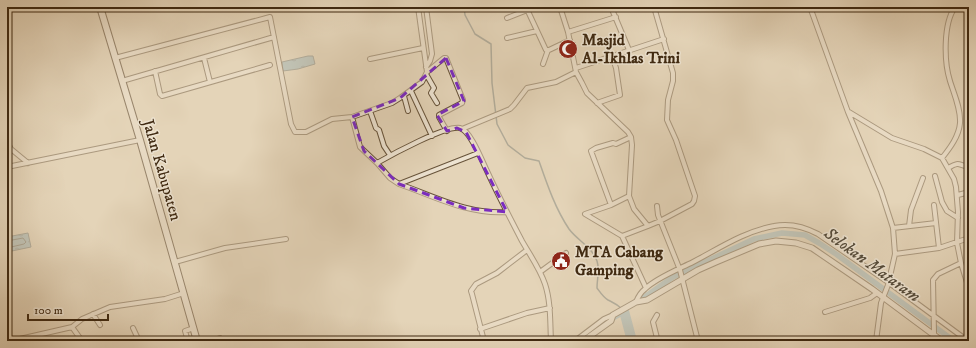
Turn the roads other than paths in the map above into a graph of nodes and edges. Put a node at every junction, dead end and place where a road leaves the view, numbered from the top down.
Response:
1 (100, 7) edge
2 (418, 7) edge
3 (426, 7) edge
4 (535, 7) edge
5 (560, 7) edge
6 (611, 7) edge
7 (654, 7) edge
8 (810, 7) edge
9 (955, 7) edge
10 (527, 8) edge
11 (420, 18) junction
12 (427, 18) junction
13 (507, 18) dead end
14 (616, 18) junction
15 (537, 31) junction
16 (568, 32) junction
17 (274, 37) junction
18 (507, 38) dead end
19 (664, 39) junction
20 (570, 40) junction
21 (423, 48) junction
22 (548, 50) junction
23 (629, 50) junction
24 (612, 56) junction
25 (115, 58) junction
26 (204, 58) junction
27 (370, 59) dead end
28 (543, 64) dead end
29 (270, 65) dead end
30 (576, 70) junction
31 (155, 71) junction
32 (426, 71) junction
33 (122, 81) junction
34 (210, 82) junction
35 (410, 91) junction
36 (404, 96) junction
37 (437, 103) dead end
38 (597, 103) junction
39 (370, 111) junction
40 (408, 111) dead end
41 (848, 112) junction
42 (352, 117) junction
43 (462, 129) junction
44 (447, 130) junction
45 (432, 136) junction
46 (631, 137) junction
47 (140, 140) junction
48 (7, 142) edge
49 (478, 153) junction
50 (390, 155) junction
51 (942, 158) junction
52 (28, 163) junction
53 (377, 163) junction
54 (7, 167) edge
55 (948, 168) junction
56 (969, 168) edge
57 (935, 176) dead end
58 (923, 178) dead end
59 (399, 184) junction
60 (969, 192) edge
61 (958, 195) junction
62 (630, 196) junction
63 (611, 205) junction
64 (934, 205) dead end
65 (656, 206) dead end
66 (507, 212) junction
67 (958, 218) junction
68 (660, 221) junction
69 (936, 223) junction
70 (648, 226) junction
71 (909, 226) junction
72 (893, 228) junction
73 (622, 236) junction
74 (969, 238) edge
75 (286, 239) dead end
76 (957, 243) junction
77 (939, 248) junction
78 (527, 250) junction
79 (566, 253) dead end
80 (895, 254) junction
81 (175, 262) junction
82 (961, 263) junction
83 (679, 269) junction
84 (540, 272) junction
85 (682, 278) junction
86 (888, 284) junction
87 (646, 288) junction
88 (969, 289) edge
89 (184, 293) junction
90 (877, 293) junction
91 (884, 296) junction
92 (635, 303) junction
93 (550, 308) junction
94 (825, 312) dead end
95 (93, 314) junction
96 (657, 316) dead end
97 (613, 317) junction
98 (934, 317) junction
99 (100, 325) dead end
100 (72, 327) junction
101 (133, 328) dead end
102 (194, 328) junction
103 (480, 329) junction
104 (934, 333) junction
105 (220, 338) dead end
106 (698, 340) edge
107 (10, 341) edge
108 (82, 341) edge
109 (138, 341) edge
110 (188, 341) edge
111 (197, 341) edge
112 (212, 341) edge
113 (484, 341) edge
114 (551, 341) edge
115 (575, 341) edge
116 (583, 341) edge
117 (660, 341) edge
118 (687, 341) edge
119 (876, 341) edge
120 (942, 341) edge
121 (968, 341) edge

1 - 25 main road, Jalan Kabupaten
2 - 11 street
3 - 12 street
4 - 10 street
5 - 16 street
6 - 14 street
7 - 19 street
8 - 41 street
9 - 51 street
10 - 13 street
10 - 15 street
11 - 12 street
11 - 21 street
12 - 32 street
14 - 16 street
14 - 23 street
15 - 18 street
15 - 22 street
16 - 20 street
17 - 25 street
17 - 26 street
17 - 42 street
19 - 23 street
19 - 68 street
20 - 22 street
20 - 30 street
21 - 27 street
21 - 32 street
22 - 28 street
23 - 24 street
24 - 30 street
24 - 38 street
25 - 33 main road, Jalan Kabupaten
26 - 31 street
26 - 34 street
29 - 34 street
30 - 38 street
30 - 43 street
31 - 33 street
31 - 34 street
32 - 35 street
32 - 37 street
32 - 44 street
33 - 47 main road, Jalan Kabupaten
35 - 36 street
35 - 45 street
36 - 39 street
36 - 40 street
38 - 46 street
39 - 42 street
39 - 50 street
41 - 51 street
41 - 72 street
42 - 53 street
43 - 44 street
43 - 49 street
44 - 45 street
45 - 50 street
46 - 62 street
46 - 63 street
47 - 52 street
47 - 81 main road, Jalan Kabupaten
48 - 52 street
49 - 59 street
49 - 66 street
50 - 53 street
51 - 55 street
52 - 54 street
53 - 59 street
55 - 56 street
55 - 61 street
57 - 67 street
58 - 71 street
59 - 66 street
60 - 61 street
61 - 67 street
62 - 63 street
62 - 70 street
63 - 73 street
64 - 69 street
65 - 68 street
66 - 78 street
67 - 76 street
68 - 70 street
68 - 83 street
69 - 71 street
69 - 77 street
70 - 73 street
71 - 72 street
72 - 80 street
73 - 87 street
74 - 76 street
75 - 81 street
76 - 77 street
76 - 82 street
77 - 80 street
78 - 84 street
78 - 103 street
79 - 84 street
80 - 86 street
81 - 89 main road, Jalan Kabupaten
82 - 88 street
82 - 98 street
83 - 85 street
83 - 86 street
83 - 87 street
84 - 93 street
85 - 90 street
85 - 92 street
85 - 106 street
86 - 91 street
86 - 98 street
87 - 92 street
89 - 95 street
89 - 102 main road, Jalan Kabupaten
90 - 91 street
90 - 94 street
91 - 104 street
91 - 119 street
92 - 97 street
93 - 103 street
93 - 114 street
95 - 99 street
95 - 100 street
96 - 117 street
97 - 115 street
97 - 116 street
98 - 104 street
98 - 121 street
100 - 107 street
100 - 108 street
101 - 109 street
102 - 110 street
102 - 111 main road, Jalan Kabupaten
103 - 113 street
104 - 120 street
105 - 112 street
106 - 118 street

